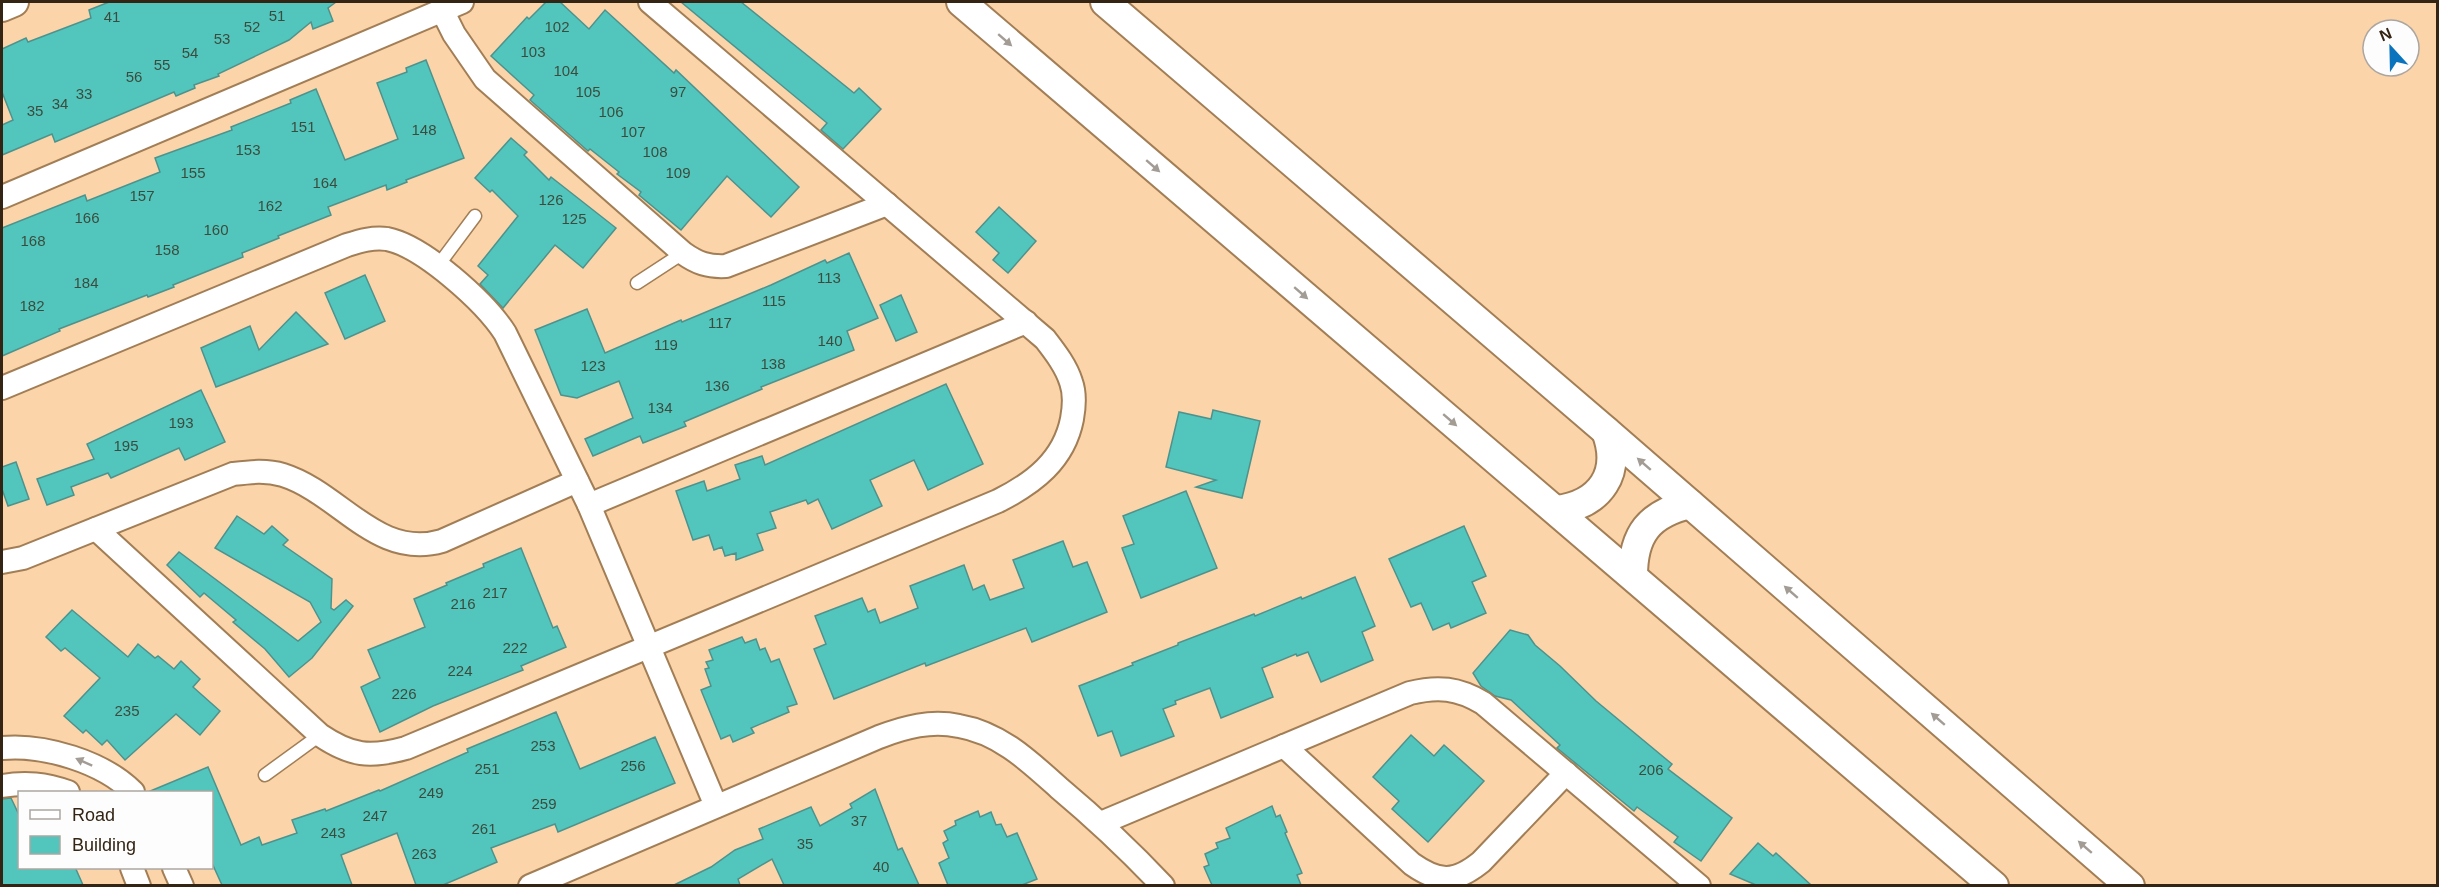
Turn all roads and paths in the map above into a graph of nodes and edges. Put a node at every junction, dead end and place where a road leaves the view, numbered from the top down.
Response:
1 (14, 2) edge
2 (650, 2) edge
3 (961, 2) edge
4 (1105, 2) edge
5 (452, 6) edge
6 (2, 7) edge
7 (2, 197) edge
8 (887, 204) junction
9 (475, 216) dead end
10 (683, 253) junction
11 (437, 267) junction
12 (637, 283) dead end
13 (1026, 322) junction
14 (2, 388) edge
15 (1606, 431) junction
16 (577, 481) junction
17 (1690, 504) junction
18 (589, 506) junction
19 (1557, 510) junction
20 (96, 529) junction
21 (2, 562) edge
22 (1633, 576) junction
23 (648, 645) junction
24 (320, 735) junction
25 (1284, 746) junction
26 (2, 748) edge
27 (1566, 773) junction
28 (265, 775) dead end
29 (2, 786) edge
30 (65, 791) edge
31 (132, 791) edge
32 (716, 806) junction
33 (1101, 823) junction
34 (133, 869) edge
35 (175, 869) edge
36 (139, 885) edge
37 (182, 885) edge
38 (530, 885) edge
39 (1163, 885) edge
40 (1700, 885) edge
41 (1994, 885) edge
42 (2130, 885) edge

1 - 6 street
2 - 8 street
3 -> 19 street
4 - 15 street
5 - 7 street
5 - 10 street
8 - 10 street
8 - 13 street
9 - 11 lane
10 - 12 lane
11 - 14 street
11 - 16 street
13 - 18 street
13 - 23 street
17 -> 15 street
15 - 19 street
16 - 18 street
16 - 20 street
17 - 22 street
42 -> 17 street
18 - 23 street
19 - 22 street
20 - 21 street
20 - 24 street
22 - 41 street
23 - 24 street
23 - 32 street
24 - 28 lane
25 - 27 street
25 - 27 street
25 - 33 street
31 -> 26 street
27 - 40 street
29 - 30 street
32 - 33 street
32 - 38 street
33 - 39 street
34 - 36 street
35 - 37 street

